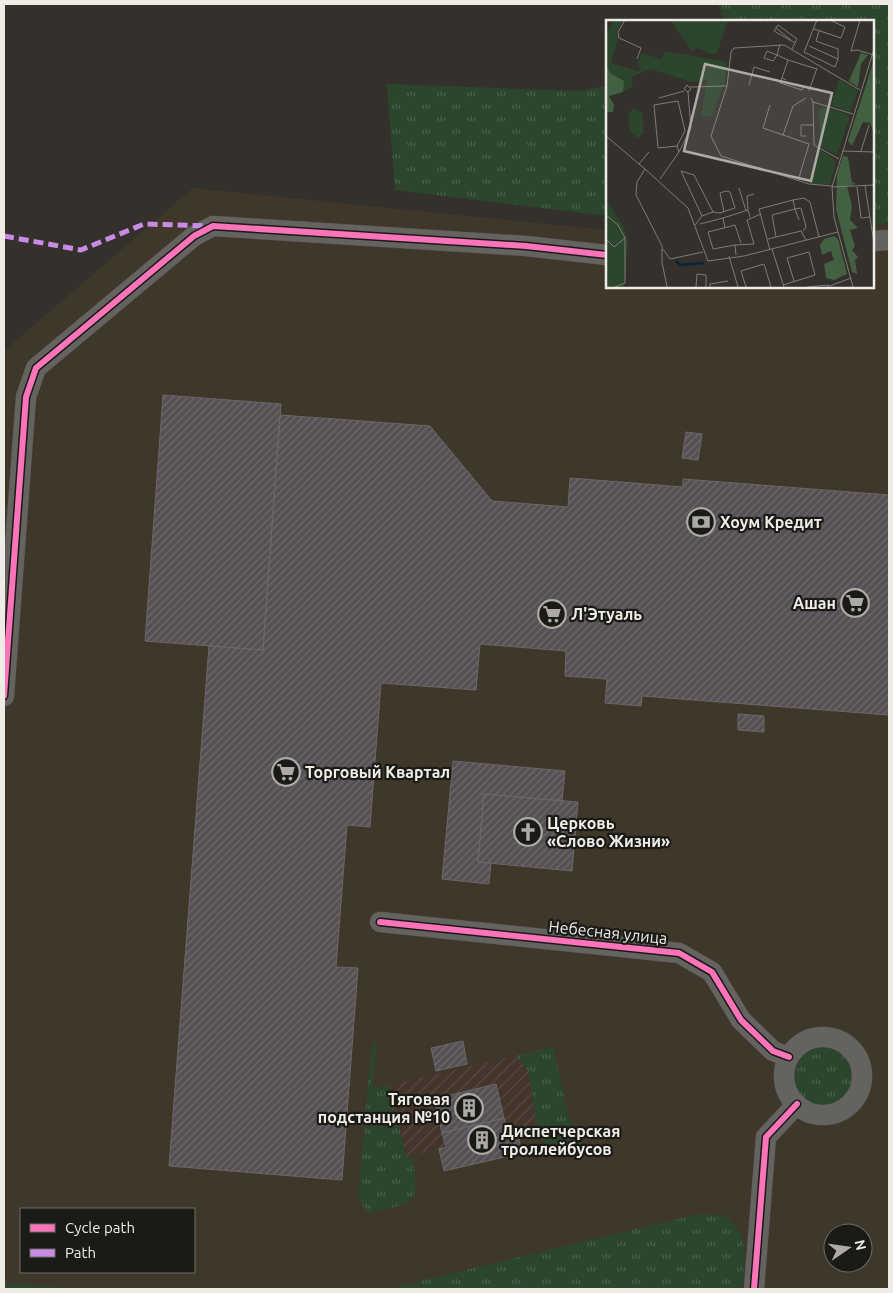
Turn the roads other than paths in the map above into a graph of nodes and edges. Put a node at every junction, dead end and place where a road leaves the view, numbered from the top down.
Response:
1 (889, 240) edge
2 (873, 241) edge
3 (606, 255) edge
4 (4, 696) edge
5 (380, 922) dead end
6 (789, 1057) junction
7 (796, 1104) junction
8 (754, 1289) edge

1 - 2 street
3 - 4 street
5 - 6 street, Небесная улица
6 - 7 street
6 - 7 street
7 - 8 street

